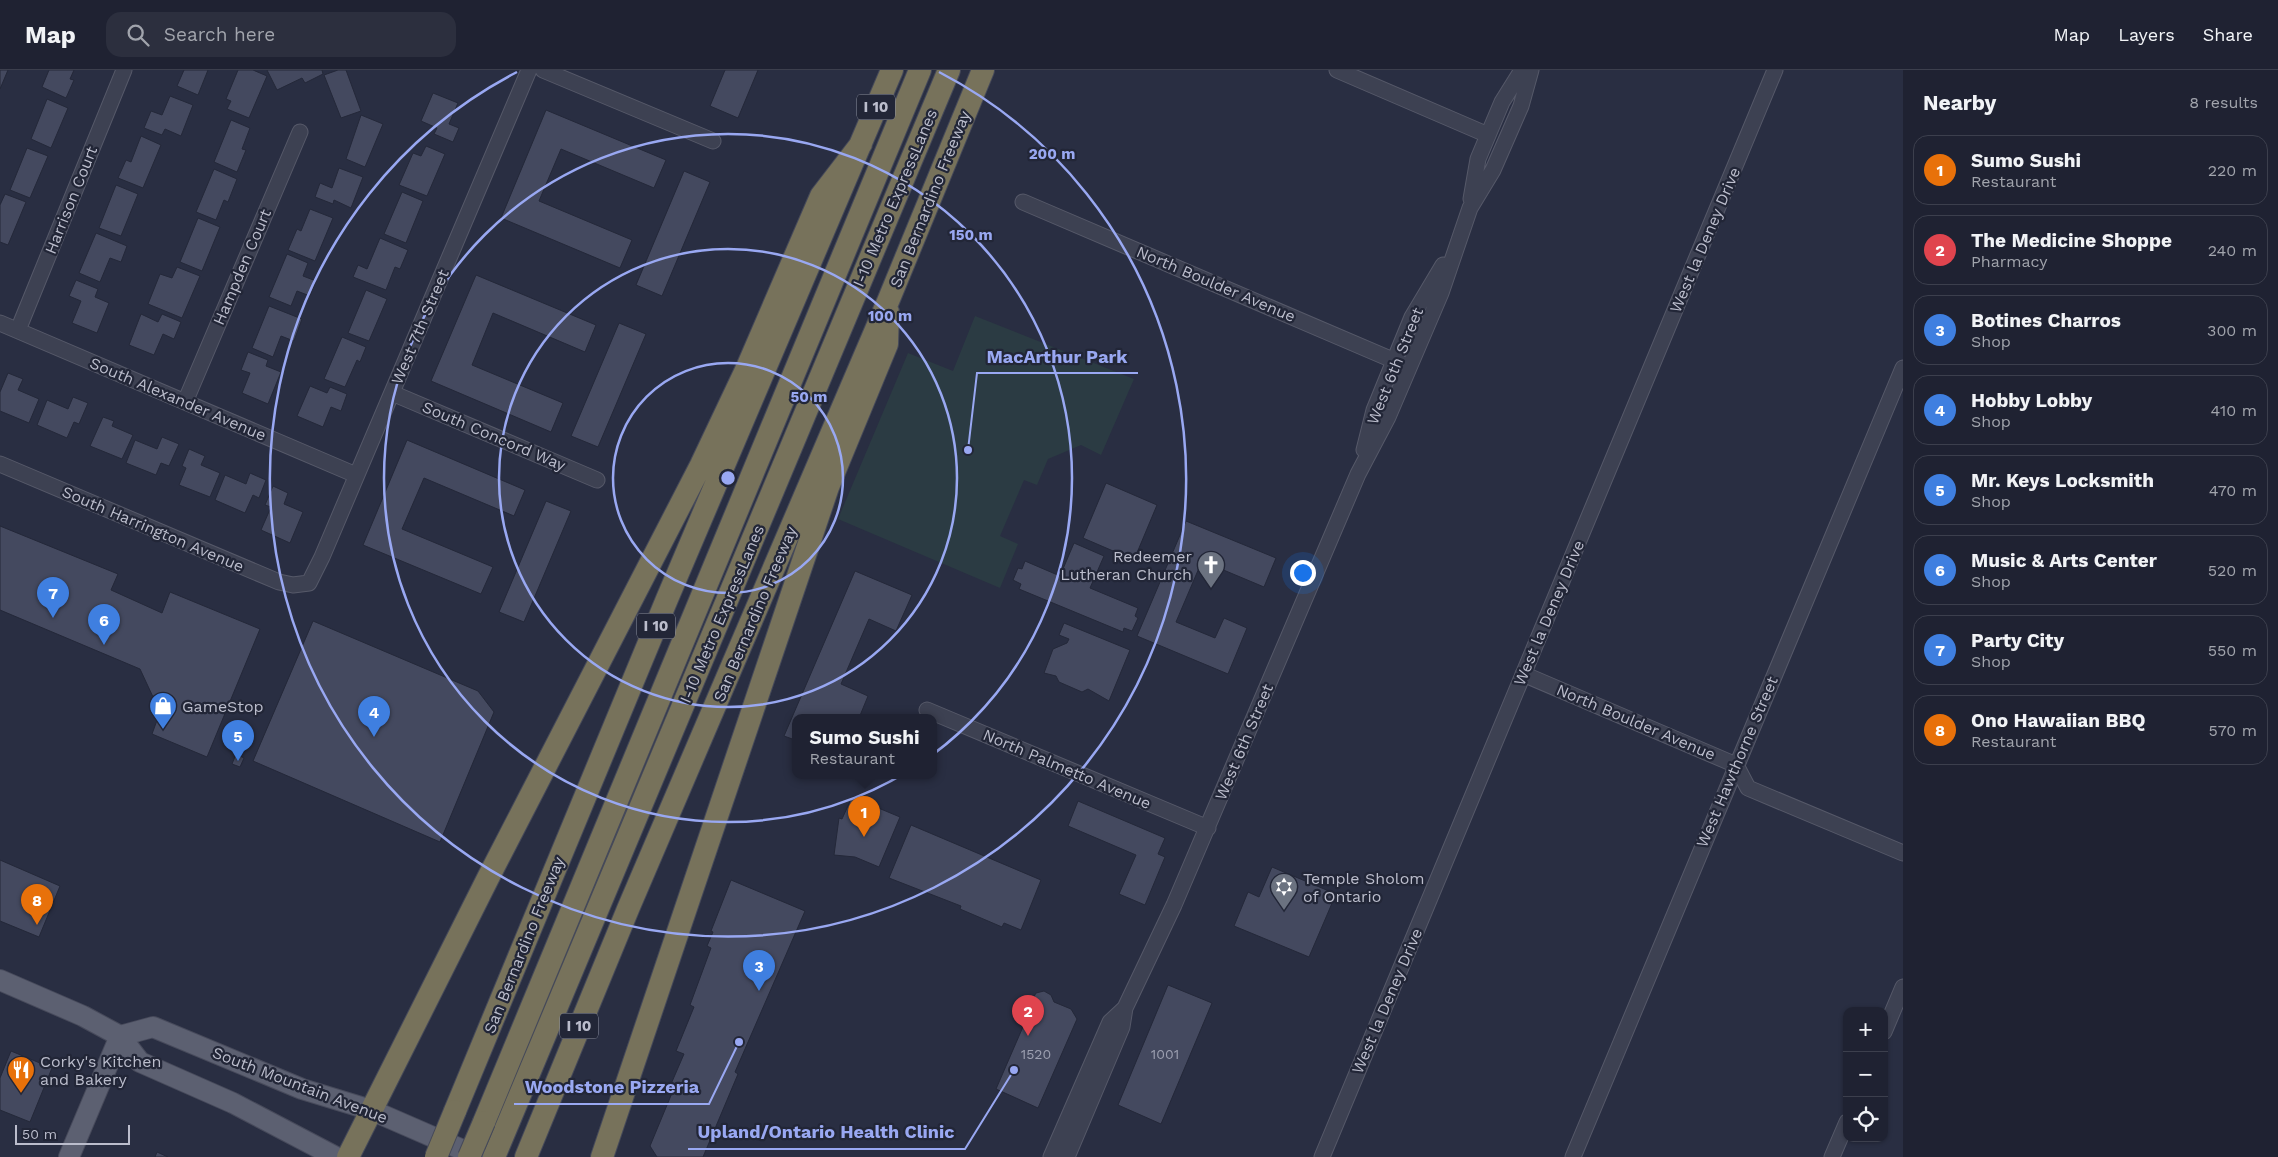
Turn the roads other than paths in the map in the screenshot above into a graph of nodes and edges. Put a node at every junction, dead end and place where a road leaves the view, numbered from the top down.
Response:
1 (124, 70) edge
2 (529, 70) edge
3 (543, 70) edge
4 (892, 70) edge
5 (920, 70) edge
6 (949, 70) edge
7 (983, 70) edge
8 (1337, 70) edge
9 (1522, 70) edge
10 (1531, 70) edge
11 (1775, 70) edge
12 (300, 132) dead end
13 (1488, 135) junction
14 (713, 141) dead end
15 (861, 144) junction
16 (1023, 202) dead end
17 (1470, 208) junction
18 (1458, 237) junction
19 (888, 299) junction
20 (0, 323) edge
21 (18, 330) junction
22 (1395, 360) junction
23 (1409, 367) junction
24 (1903, 368) edge
25 (392, 393) junction
26 (184, 402) junction
27 (768, 432) junction
28 (0, 464) edge
29 (1358, 474) junction
30 (356, 475) junction
31 (597, 480) dead end
32 (766, 508) junction
33 (308, 583) joint
34 (667, 599) junction
35 (1523, 674) junction
36 (927, 710) dead end
37 (937, 714) edge
38 (937, 714) edge
39 (1736, 765) junction
40 (1208, 828) junction
41 (1903, 853) edge
42 (628, 909) junction
43 (0, 980) edge
44 (1903, 987) edge
45 (1125, 1008) junction
46 (1888, 1023) edge
47 (120, 1036) junction
48 (371, 1110) junction
49 (612, 1128) junction
50 (1843, 1131) edge
51 (529, 1150) edge
52 (69, 1157) edge
53 (336, 1157) edge
54 (348, 1157) edge
55 (436, 1157) edge
56 (469, 1157) edge
57 (479, 1157) edge
58 (494, 1157) edge
59 (602, 1157) edge
60 (611, 1157) edge
61 (1051, 1157) edge
62 (1067, 1157) edge
63 (1322, 1157) edge
64 (1573, 1157) edge
65 (1832, 1157) edge

1 - 21 street, Harrison Court
2 - 25 street, West 7th Street
3 - 14 street
4 - 15 highway, San Bernardino Freeway / I 10
5 - 27 highway, I-10 Metro ExpressLanes
6 - 32 highway, I-10 Metro ExpressLanes
7 - 19 highway, San Bernardino Freeway / I 10
8 - 13 street
9 - 13 street, West 6th Street
10 - 17 street, West 6th Street
11 - 35 street, West la Deney Drive
12 - 26 street, Hampden Court
13 - 17 street, West 6th Street
15 - 34 highway, San Bernardino Freeway / I 10
15 - 48 highway
16 - 22 street, North Boulder Avenue
17 - 18 street, West 6th Street
18 - 22 street, West 6th Street
18 - 23 street, West 6th Street
19 - 42 highway, San Bernardino Freeway / I 10
19 - 49 highway
20 - 21 street, South Alexander Avenue
21 - 26 street, South Alexander Avenue
22 - 23 street, North Boulder Avenue
22 - 29 street, West 6th Street
23 - 29 street, West 6th Street
24 - 39 street, West Hawthorne Street
25 - 30 street, West 7th Street
25 - 31 street, South Concord Way
26 - 30 street, South Alexander Avenue
27 - 34 highway
27 - 56 highway, I-10 Metro ExpressLanes, bridge
28 - 33 street, South Harrington Avenue
29 - 40 street, West 6th Street
30 - 33 street, West 7th Street
32 - 42 highway
32 - 58 highway, I-10 Metro ExpressLanes
34 - 55 highway, San Bernardino Freeway / I 10, bridge
35 - 39 street, North Boulder Avenue
35 - 63 street, West la Deney Drive
36 - 38 street, North Palmetto Avenue
37 - 40 street, North Palmetto Avenue
39 - 41 street, North Boulder Avenue
39 - 64 street, West Hawthorne Street
40 - 45 street, West 6th Street
42 - 51 highway, San Bernardino Freeway / I 10
43 - 47 main road
44 - 46 street
45 - 61 street, West 6th Street
45 - 62 street, West 6th Street
47 - 48 main road, South Mountain Avenue
47 - 52 main road
47 - 53 main road
48 - 54 highway
48 - 57 main road, South Mountain Avenue
49 - 59 highway
49 - 60 highway
50 - 65 street

